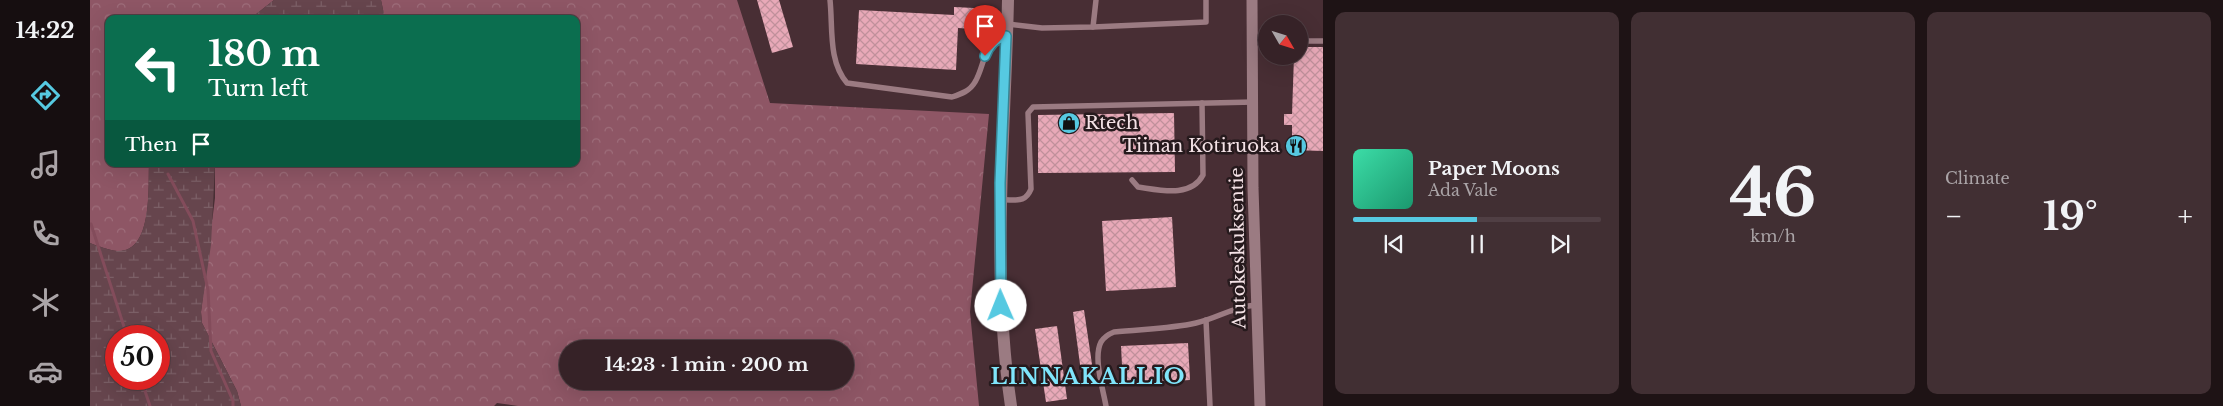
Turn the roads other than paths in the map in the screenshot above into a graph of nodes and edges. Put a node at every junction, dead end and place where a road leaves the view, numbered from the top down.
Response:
1 (830, 0) edge
2 (1008, 0) edge
3 (1096, 0) edge
4 (1206, 0) edge
5 (1252, 0) edge
6 (1093, 27) junction
7 (1007, 30) junction
8 (1253, 41) junction
9 (1258, 41) edge
10 (1308, 41) edge
11 (1323, 41) edge
12 (1254, 102) junction
13 (1202, 103) junction
14 (1132, 180) dead end
15 (1000, 200) junction
16 (1256, 305) junction
17 (1206, 320) junction
18 (1011, 406) edge
19 (1106, 406) edge
20 (1210, 406) edge
21 (1260, 406) edge

1 - 7 lane
2 - 7 main road
3 - 6 lane
4 - 6 lane
5 - 8 street, Autokeskuksentie
6 - 7 lane
7 - 15 main road
8 - 9 lane
8 - 12 street, Autokeskuksentie
10 - 11 lane
12 - 13 lane
12 - 16 street, Autokeskuksentie
13 - 14 lane
13 - 15 lane
15 - 18 main road
16 - 17 lane
16 - 21 street, Autokeskuksentie
17 - 19 lane
17 - 20 lane

